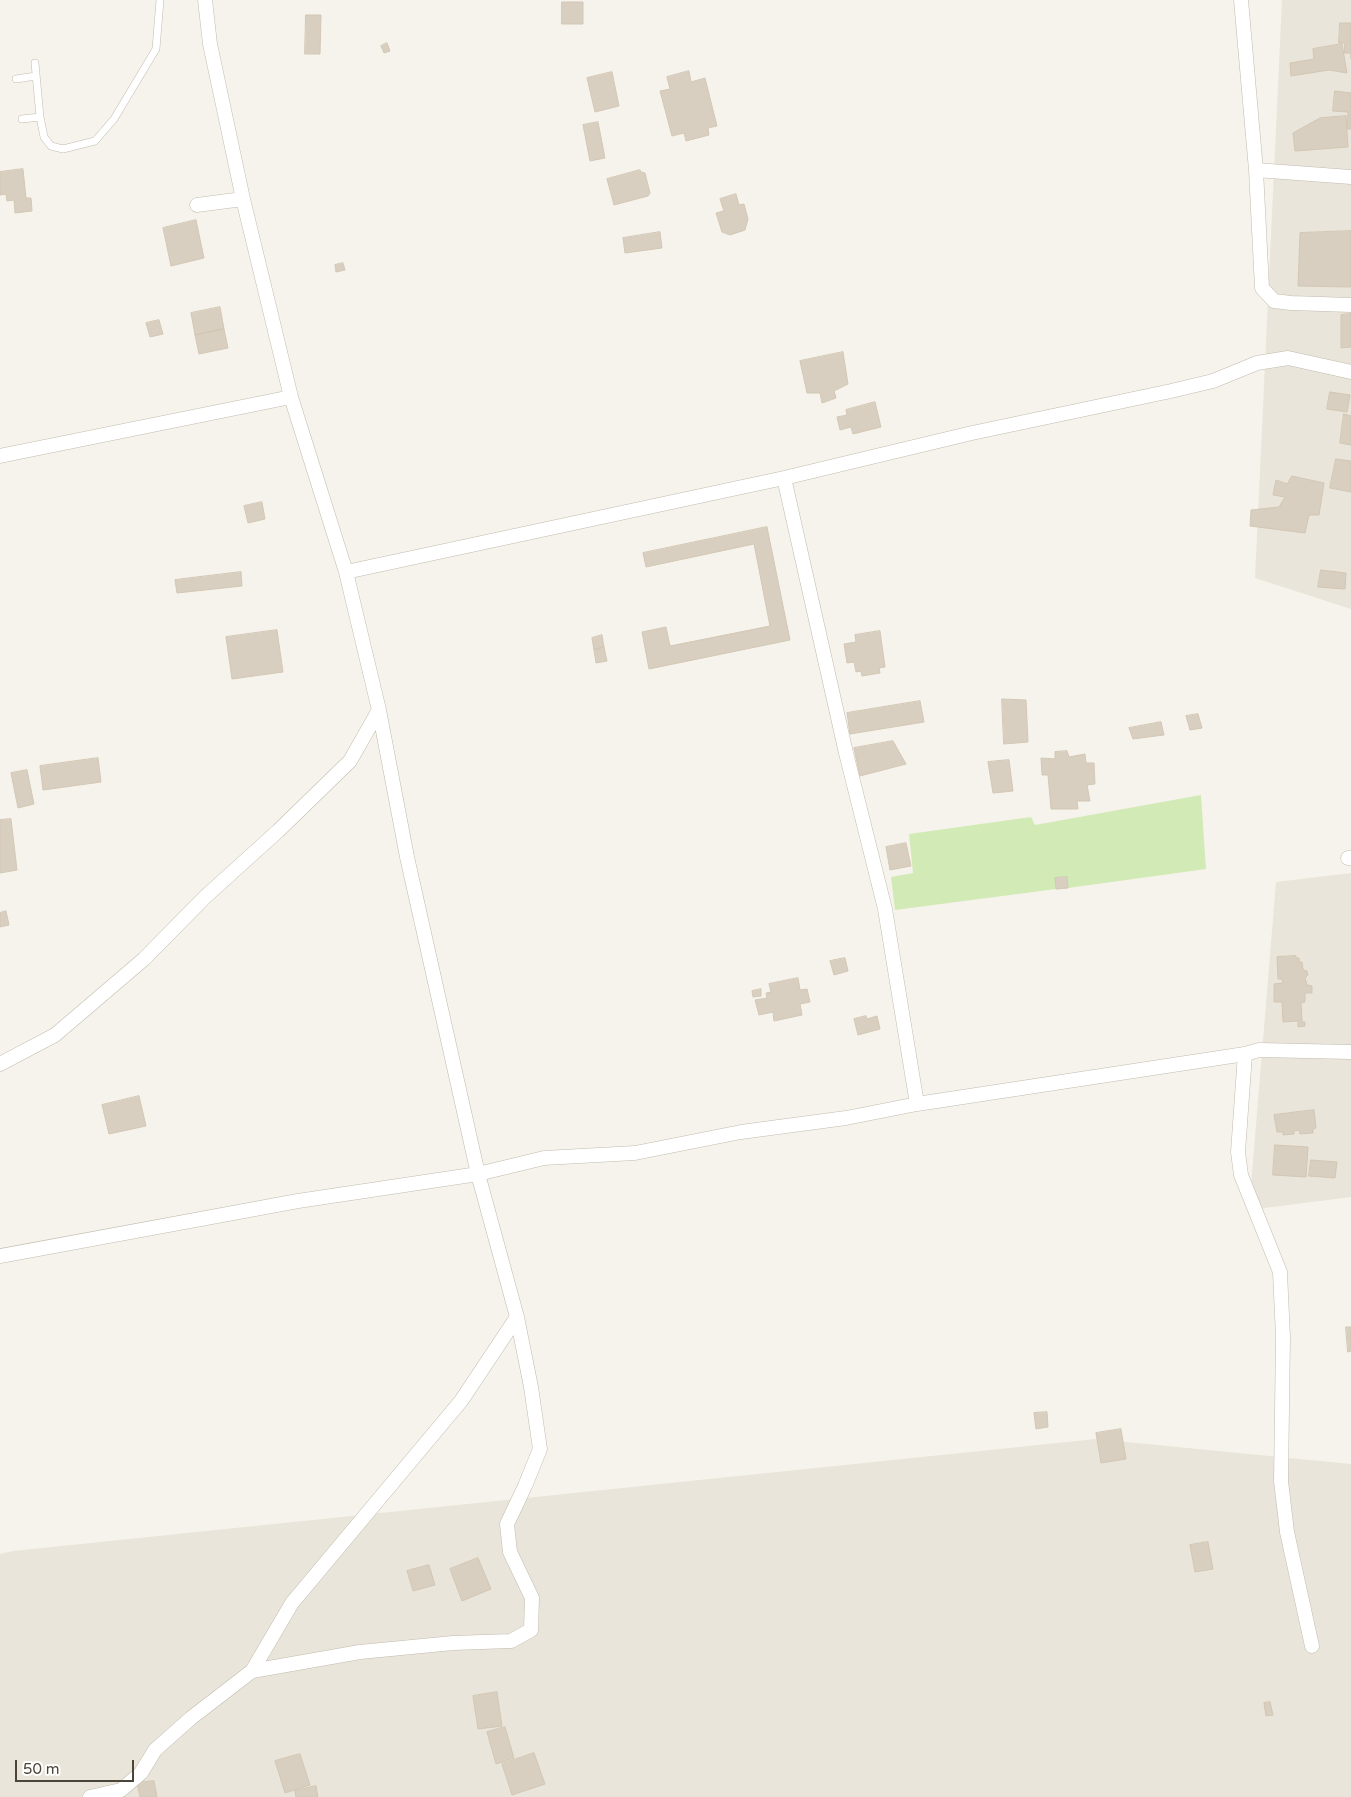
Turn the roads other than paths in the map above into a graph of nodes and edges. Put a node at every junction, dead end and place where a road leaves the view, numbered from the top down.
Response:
1 (160, 0) edge
2 (205, 0) edge
3 (1241, 0) edge
4 (35, 63) dead end
5 (36, 76) junction
6 (16, 79) dead end
7 (40, 116) junction
8 (22, 119) dead end
9 (1256, 170) junction
10 (1351, 177) edge
11 (243, 199) junction
12 (197, 205) dead end
13 (1351, 305) edge
14 (1351, 372) edge
15 (291, 397) junction
16 (0, 456) edge
17 (784, 478) junction
18 (346, 572) junction
19 (379, 710) junction
20 (1351, 1052) edge
21 (1245, 1054) junction
22 (0, 1064) edge
23 (917, 1104) junction
24 (478, 1174) junction
25 (0, 1256) edge
26 (517, 1317) junction
27 (1312, 1646) dead end
28 (252, 1671) junction
29 (90, 1797) edge

1 - 7 lane
2 - 11 street
3 - 9 street
4 - 5 lane
5 - 6 lane
5 - 7 lane
7 - 8 lane
9 - 10 street
9 - 13 street
11 - 12 street
11 - 15 street
14 - 17 street
15 - 16 street
15 - 18 street
17 - 18 street
17 - 23 street
18 - 19 street
19 - 22 street
19 - 24 street
20 - 21 street
21 - 23 street
21 - 27 street
23 - 24 street
24 - 25 street
24 - 26 street
26 - 28 street
26 - 28 street
28 - 29 street

